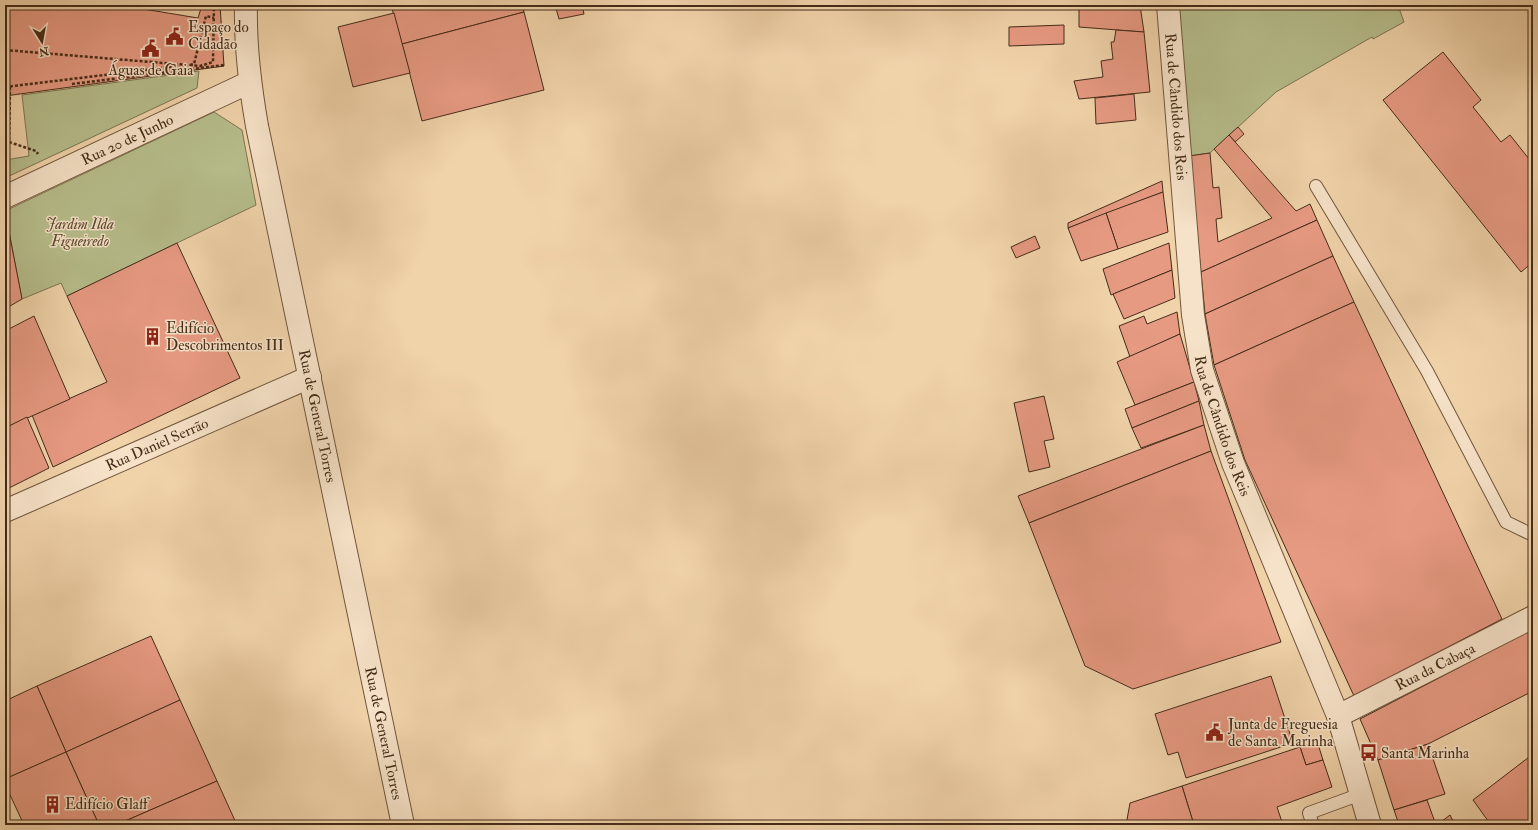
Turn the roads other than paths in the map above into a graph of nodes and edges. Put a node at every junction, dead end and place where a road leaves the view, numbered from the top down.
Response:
1 (246, 5) edge
2 (1168, 5) edge
3 (250, 82) junction
4 (1316, 186) dead end
5 (5, 197) edge
6 (310, 377) junction
7 (5, 511) edge
8 (1533, 535) edge
9 (1533, 617) edge
10 (1338, 716) junction
11 (1361, 794) junction
12 (403, 825) edge
13 (1313, 825) edge
14 (1370, 825) edge

1 - 3 street, Rua de General Torres
2 - 10 street, Rua de Cândido dos Reis
3 - 5 street, Rua 20 de Junho
3 - 6 street, Rua de General Torres
4 - 8 lane
6 - 7 street, Rua Daniel Serrão
6 - 12 street, Rua de General Torres
9 - 10 street, Rua da Cabaça
10 - 11 street, Rua de Cândido dos Reis
11 - 13 lane
11 - 14 street, Rua de Cândido dos Reis

